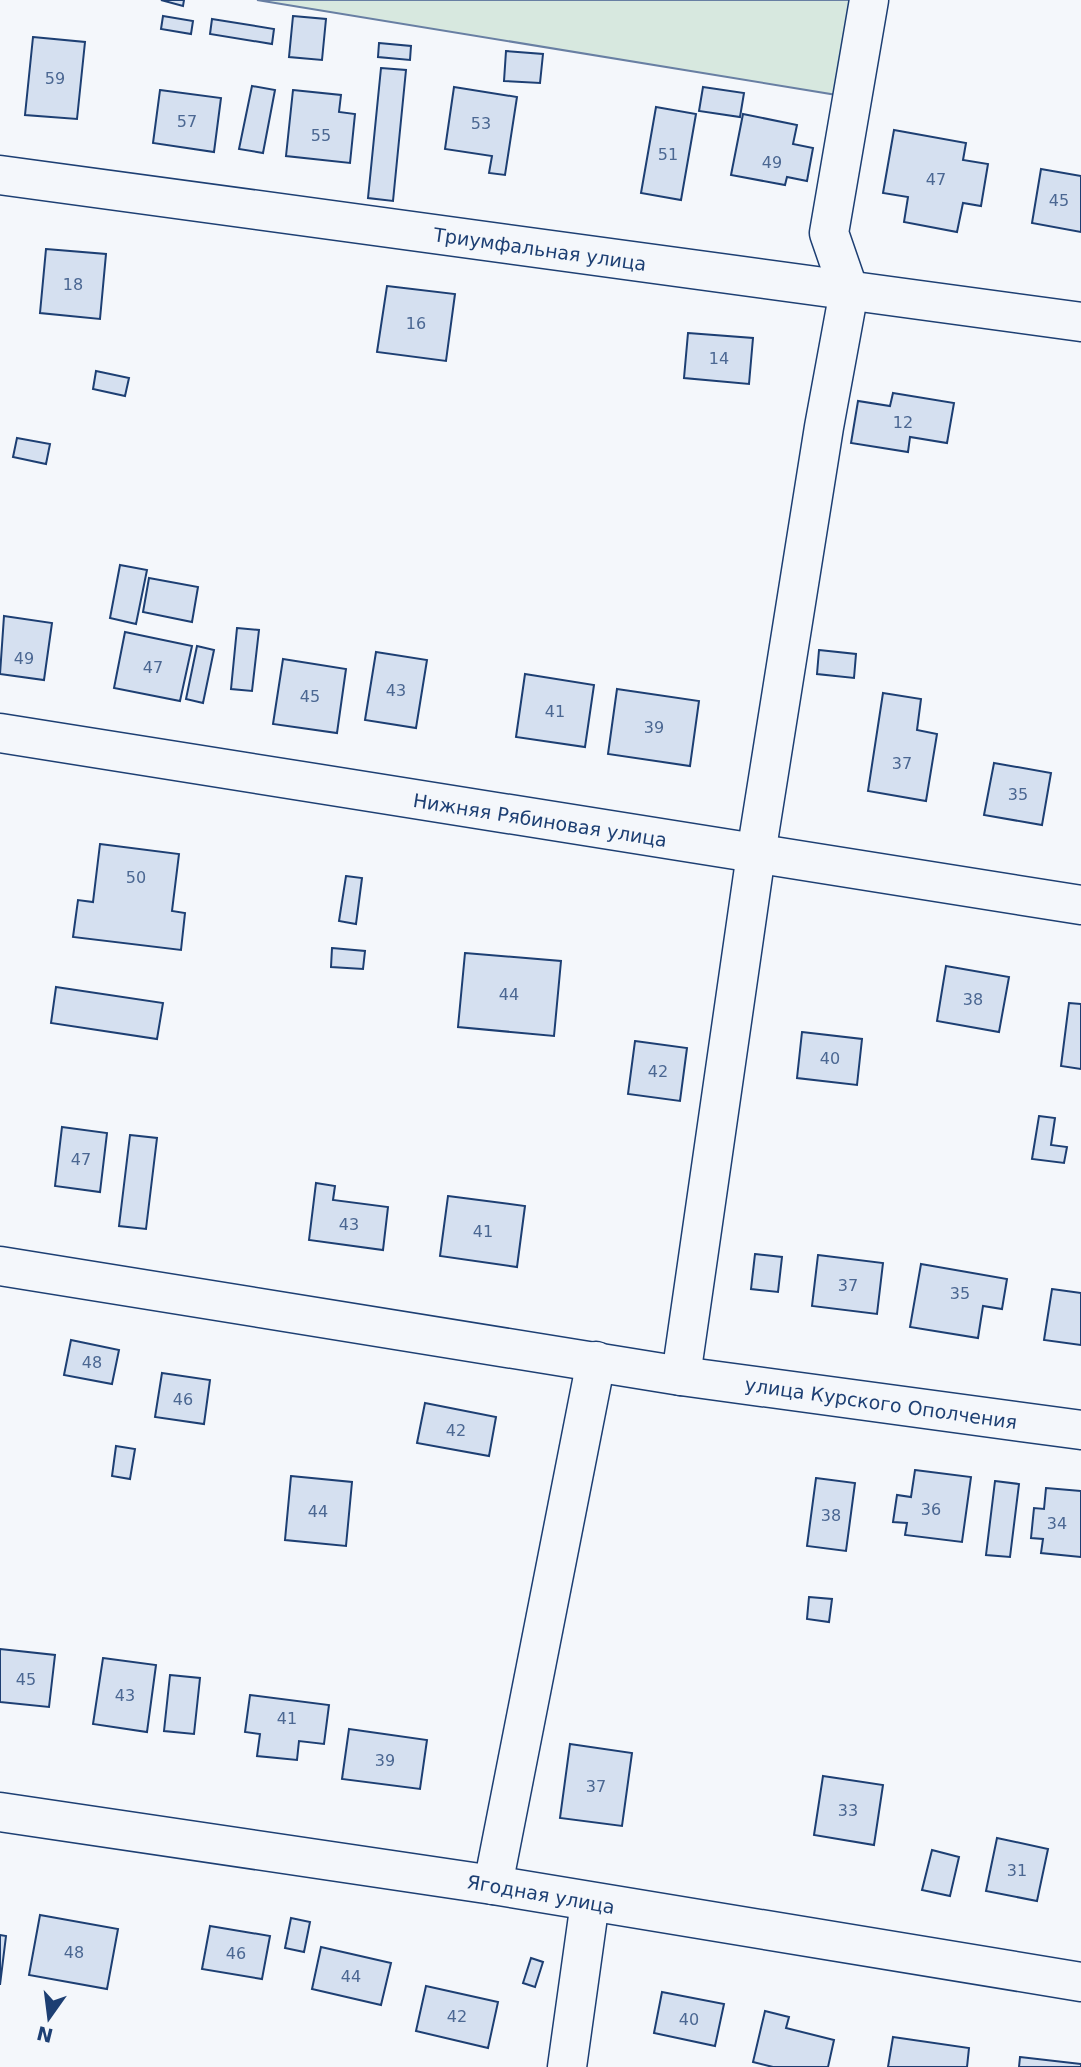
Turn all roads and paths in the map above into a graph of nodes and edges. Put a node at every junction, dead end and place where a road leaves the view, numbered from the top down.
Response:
1 (869, 0) edge
2 (0, 175) edge
3 (849, 291) junction
4 (1081, 322) edge
5 (0, 733) edge
6 (757, 854) junction
7 (1081, 905) edge
8 (0, 1266) edge
9 (596, 1361) junction
10 (681, 1376) junction
11 (1081, 1430) edge
12 (0, 1812) edge
13 (493, 1885) junction
14 (590, 1902) junction
15 (1081, 1982) edge
16 (567, 2067) edge

1 - 3 street
2 - 3 street, Триумфальная улица
3 - 4 street, Триумфальная улица
3 - 6 street
5 - 6 street, Нижняя Рябиновая улица
6 - 7 street, Нижняя Рябиновая улица
6 - 10 street
8 - 9 street, улица Курского Ополчения
9 - 10 street, улица Курского Ополчения
9 - 13 street
10 - 11 street, улица Курского Ополчения
12 - 13 street, Ягодная улица
13 - 14 street, Ягодная улица
14 - 15 street, Ягодная улица
14 - 16 street

